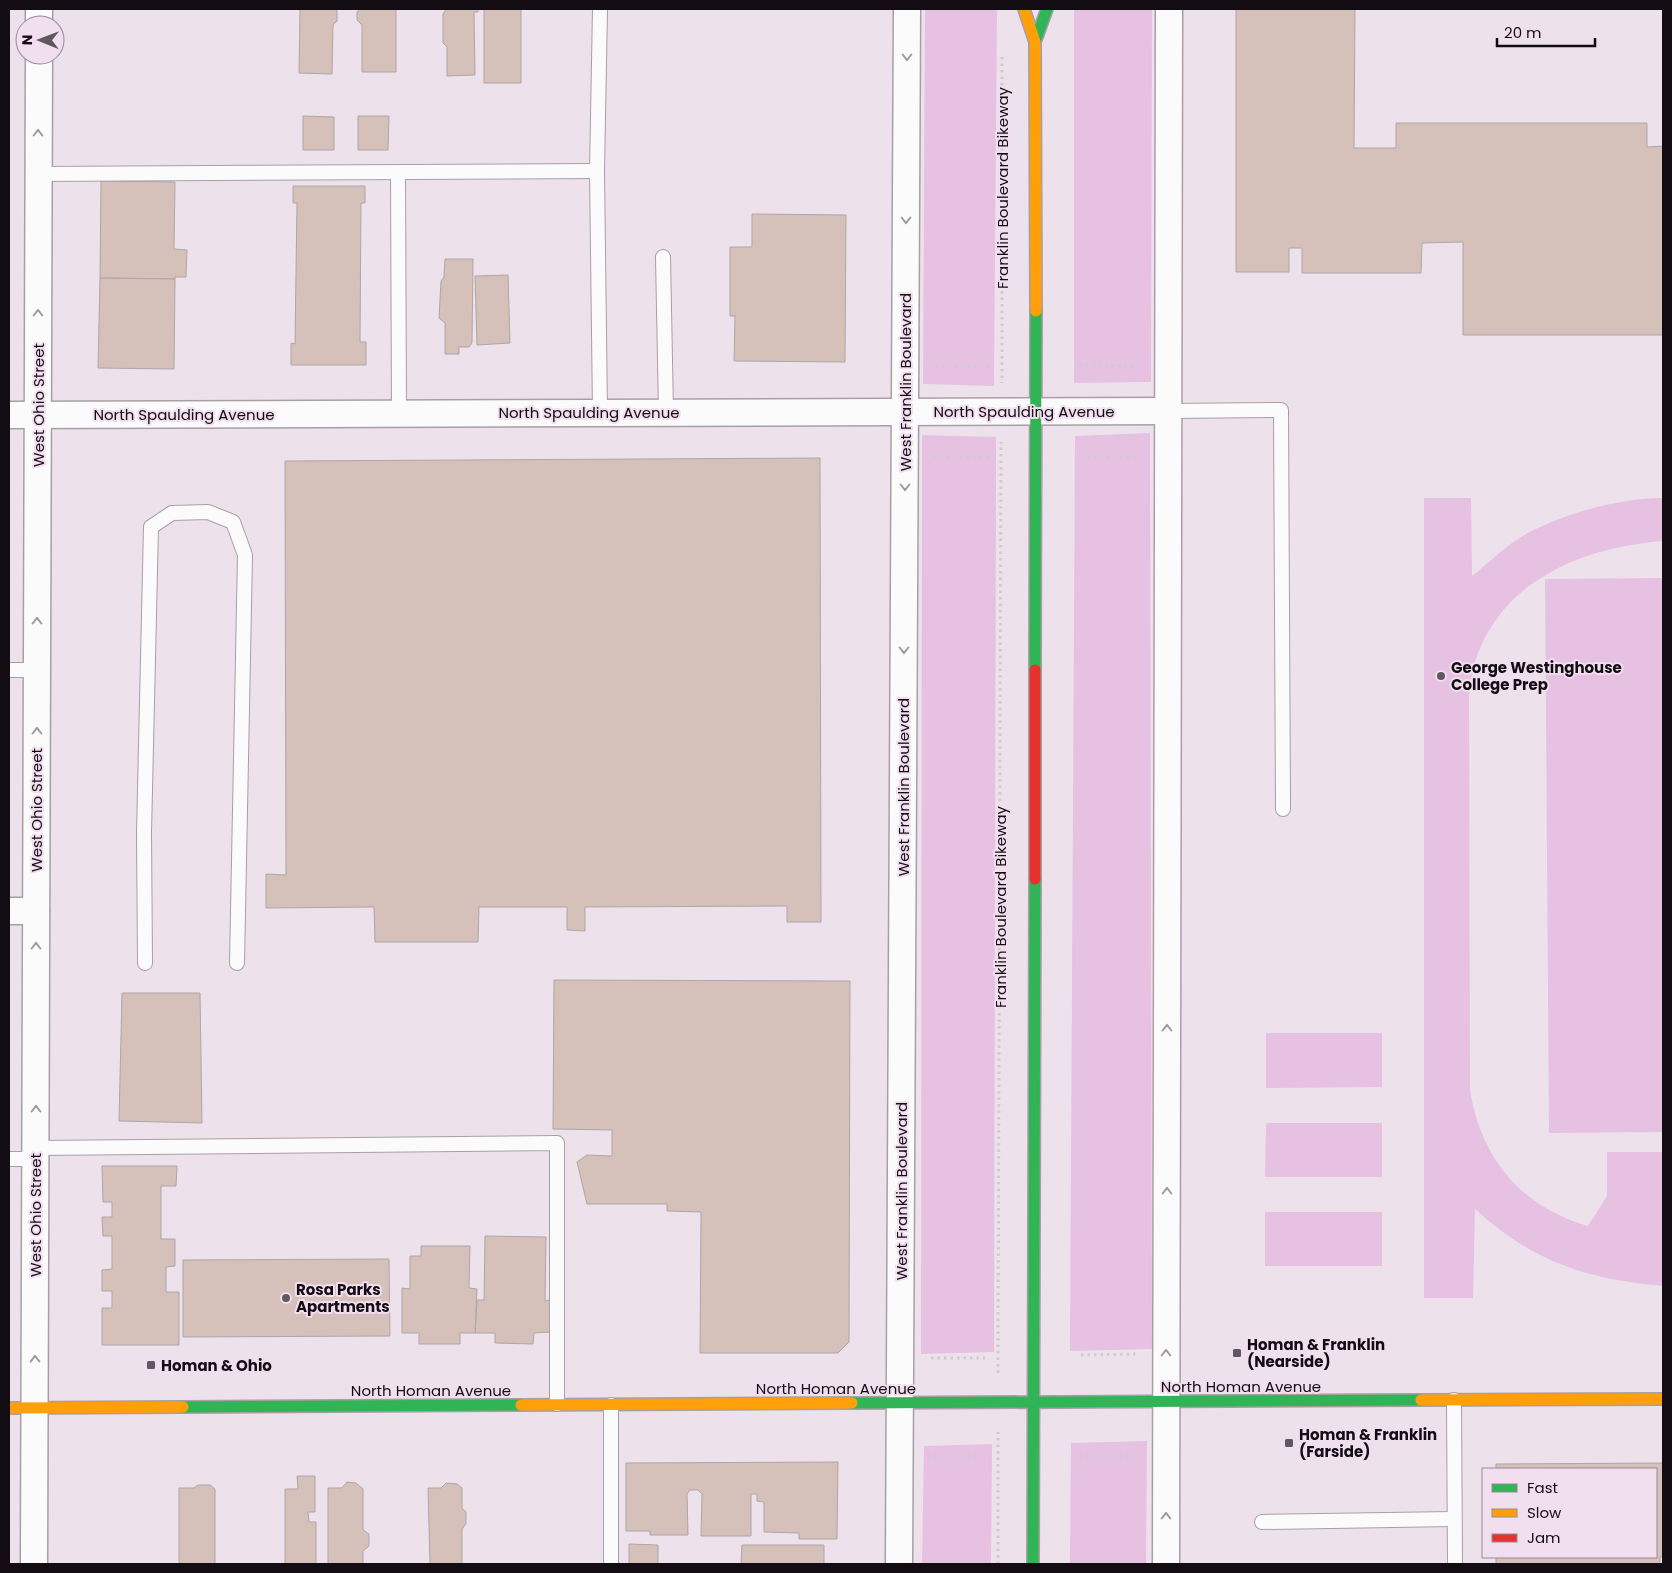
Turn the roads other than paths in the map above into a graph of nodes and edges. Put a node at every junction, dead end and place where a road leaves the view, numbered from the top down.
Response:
1 (600, 9) edge
2 (907, 9) edge
3 (1024, 9) edge
4 (1046, 9) edge
5 (1169, 9) edge
6 (1035, 42) junction
7 (38, 65) edge
8 (597, 171) junction
9 (398, 172) junction
10 (38, 174) junction
11 (663, 257) dead end
12 (905, 411) junction
13 (1036, 411) junction
14 (1168, 411) junction
15 (600, 412) junction
16 (666, 412) junction
17 (399, 413) junction
18 (38, 414) junction
19 (9, 415) edge
20 (9, 670) edge
21 (37, 670) junction
22 (1283, 809) dead end
23 (9, 911) edge
24 (36, 911) junction
25 (145, 963) dead end
26 (237, 963) dead end
27 (36, 1153) junction
28 (9, 1158) edge
29 (1663, 1399) edge
30 (1454, 1400) junction
31 (1034, 1402) junction
32 (1166, 1402) junction
33 (900, 1403) junction
34 (557, 1404) junction
35 (611, 1405) junction
36 (9, 1408) edge
37 (35, 1408) junction
38 (1454, 1519) junction
39 (1262, 1522) dead end
40 (34, 1564) edge
41 (611, 1564) edge
42 (900, 1564) edge
43 (1033, 1564) edge
44 (1166, 1564) edge
45 (1454, 1564) edge

1 - 8 lane
2 -> 12 street, West Franklin Boulevard
3 - 6 street
4 - 6 street
5 - 14 street
6 - 13 street
10 -> 7 street, West Ohio Street
8 - 9 lane
8 - 15 lane
9 - 10 lane
9 - 17 lane
18 -> 10 street, West Ohio Street
11 - 16 lane
12 - 13 street, North Spaulding Avenue
12 - 16 street, North Spaulding Avenue
12 -> 33 street, West Franklin Boulevard
13 - 14 street, North Spaulding Avenue
13 - 31 street
14 - 22 lane
32 -> 14 street
15 - 16 street, North Spaulding Avenue
15 - 17 street, North Spaulding Avenue
17 - 18 street, North Spaulding Avenue
18 - 19 street, North Spaulding Avenue
21 -> 18 street, West Ohio Street
20 - 21 lane
24 -> 21 street, West Ohio Street
23 - 24 street
27 -> 24 street, West Ohio Street
25 - 26 lane
27 - 28 lane
27 - 34 lane
37 -> 27 street, West Ohio Street
29 - 30 street, North Homan Avenue
30 - 32 street, North Homan Avenue
30 - 38 lane
31 - 32 street, North Homan Avenue
31 - 33 street, North Homan Avenue
31 - 43 street
44 -> 32 street
33 - 35 street, North Homan Avenue
33 - 42 street, West Franklin Boulevard
34 - 35 street, North Homan Avenue
34 - 37 street, North Homan Avenue
35 - 41 lane
36 - 37 street, North Homan Avenue
37 - 40 street, West Ohio Street
38 - 39 lane
38 - 45 lane

